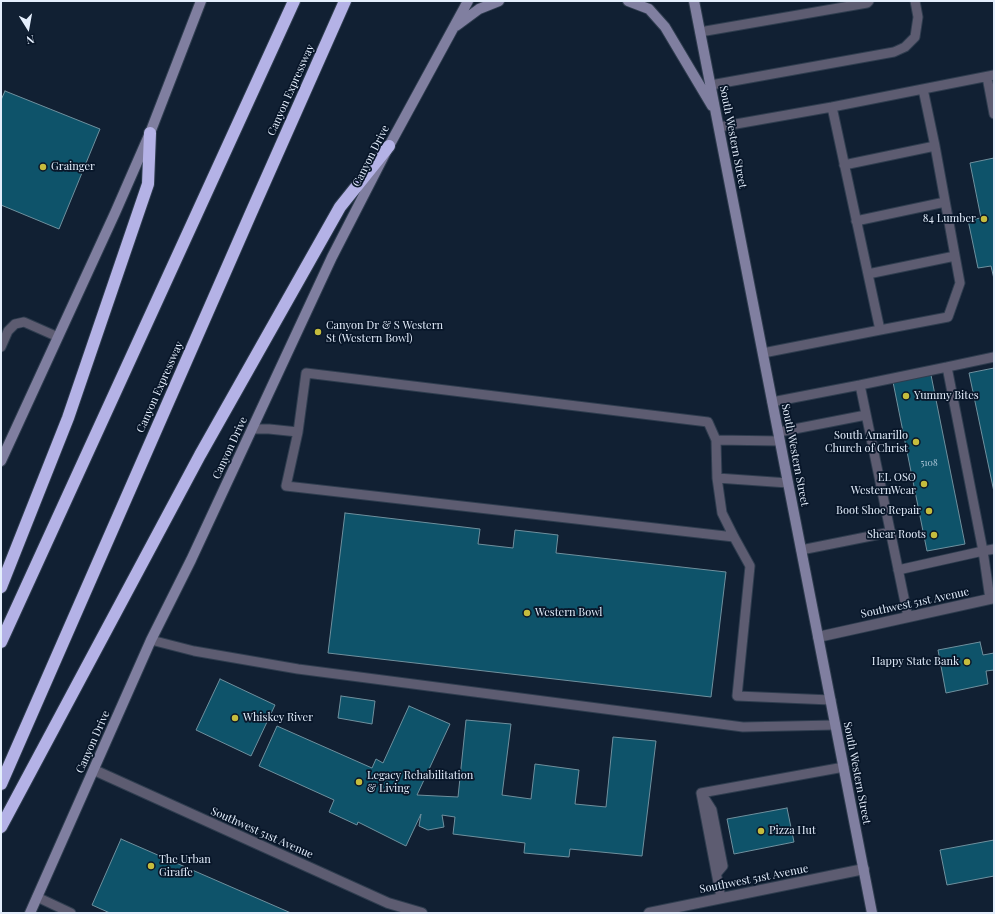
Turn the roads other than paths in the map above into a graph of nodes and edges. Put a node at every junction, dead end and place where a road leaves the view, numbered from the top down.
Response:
1 (201, 1) edge
2 (294, 1) edge
3 (346, 1) edge
4 (468, 1) edge
5 (499, 1) edge
6 (628, 1) edge
7 (694, 1) edge
8 (915, 1) edge
9 (867, 2) edge
10 (452, 28) junction
11 (700, 32) junction
12 (990, 76) edge
13 (711, 86) junction
14 (923, 89) junction
15 (832, 107) junction
16 (716, 111) junction
17 (994, 114) edge
18 (719, 127) junction
19 (150, 133) junction
20 (389, 146) junction
21 (935, 146) junction
22 (844, 165) junction
23 (945, 202) junction
24 (856, 221) junction
25 (955, 256) junction
26 (868, 274) junction
27 (880, 330) junction
28 (58, 337) junction
29 (1, 347) edge
30 (763, 354) junction
31 (994, 357) edge
32 (947, 367) junction
33 (860, 385) junction
34 (772, 402) junction
35 (866, 414) junction
36 (252, 428) junction
37 (298, 432) junction
38 (779, 437) junction
39 (716, 440) junction
40 (1, 461) edge
41 (717, 478) junction
42 (788, 483) junction
43 (891, 532) junction
44 (734, 537) junction
45 (994, 549) edge
46 (801, 550) junction
47 (983, 551) junction
48 (898, 570) junction
49 (1, 587) edge
50 (992, 598) edge
51 (908, 617) junction
52 (818, 636) junction
53 (151, 640) junction
54 (1, 642) edge
55 (831, 700) junction
56 (836, 725) junction
57 (844, 767) junction
58 (94, 770) junction
59 (1, 784) edge
60 (1, 827) edge
61 (864, 869) junction
62 (37, 897) junction
63 (721, 898) junction
64 (30, 913) edge
65 (71, 913) edge
66 (422, 913) edge
67 (649, 913) edge
68 (872, 913) edge

1 - 19 main road
2 - 54 highway
3 - 59 highway, Canyon Expressway
4 - 10 main road, Canyon Drive
5 - 10 main road
6 - 16 main road
7 - 11 main road, South Western Street
8 - 13 lane
9 - 11 lane
10 - 20 main road, Canyon Drive
11 - 13 main road, South Western Street
12 - 14 lane
12 - 17 lane
13 - 16 main road, South Western Street
14 - 15 lane
14 - 21 lane
15 - 18 lane
15 - 22 lane
16 - 18 main road, South Western Street
18 - 30 main road, South Western Street
19 - 28 main road
19 - 49 highway
20 - 36 main road, Canyon Drive
20 - 60 highway
21 - 22 lane
21 - 23 lane
22 - 24 lane
23 - 24 lane
23 - 25 lane
24 - 26 lane
25 - 26 lane
25 - 27 lane
26 - 27 lane
27 - 30 lane
28 - 29 lane
28 - 40 main road
30 - 34 main road, South Western Street
31 - 32 lane
32 - 33 lane
32 - 47 lane
33 - 34 lane
33 - 35 lane
34 - 38 main road, South Western Street
35 - 38 lane
35 - 43 lane
36 - 37 lane
36 - 53 main road, Canyon Drive
37 - 39 lane
37 - 44 lane
38 - 39 lane
38 - 42 main road, South Western Street
39 - 41 lane
41 - 42 lane
41 - 44 lane
42 - 46 main road, South Western Street
43 - 46 lane
43 - 48 lane
44 - 55 lane
45 - 47 lane
46 - 52 main road, South Western Street
47 - 48 lane
47 - 50 lane
48 - 51 lane
50 - 51 street, Southwest 51st Avenue
51 - 52 street, Southwest 51st Avenue
52 - 55 main road, South Western Street
53 - 56 lane
53 - 58 main road, Canyon Drive
55 - 56 main road, South Western Street
56 - 57 main road, South Western Street
57 - 61 main road, South Western Street
57 - 63 lane
58 - 62 main road, Canyon Drive
58 - 66 street, Southwest 51st Avenue
61 - 63 street, Southwest 51st Avenue
61 - 68 main road, South Western Street
62 - 64 main road, Canyon Drive
62 - 65 lane
63 - 67 street, Southwest 51st Avenue

